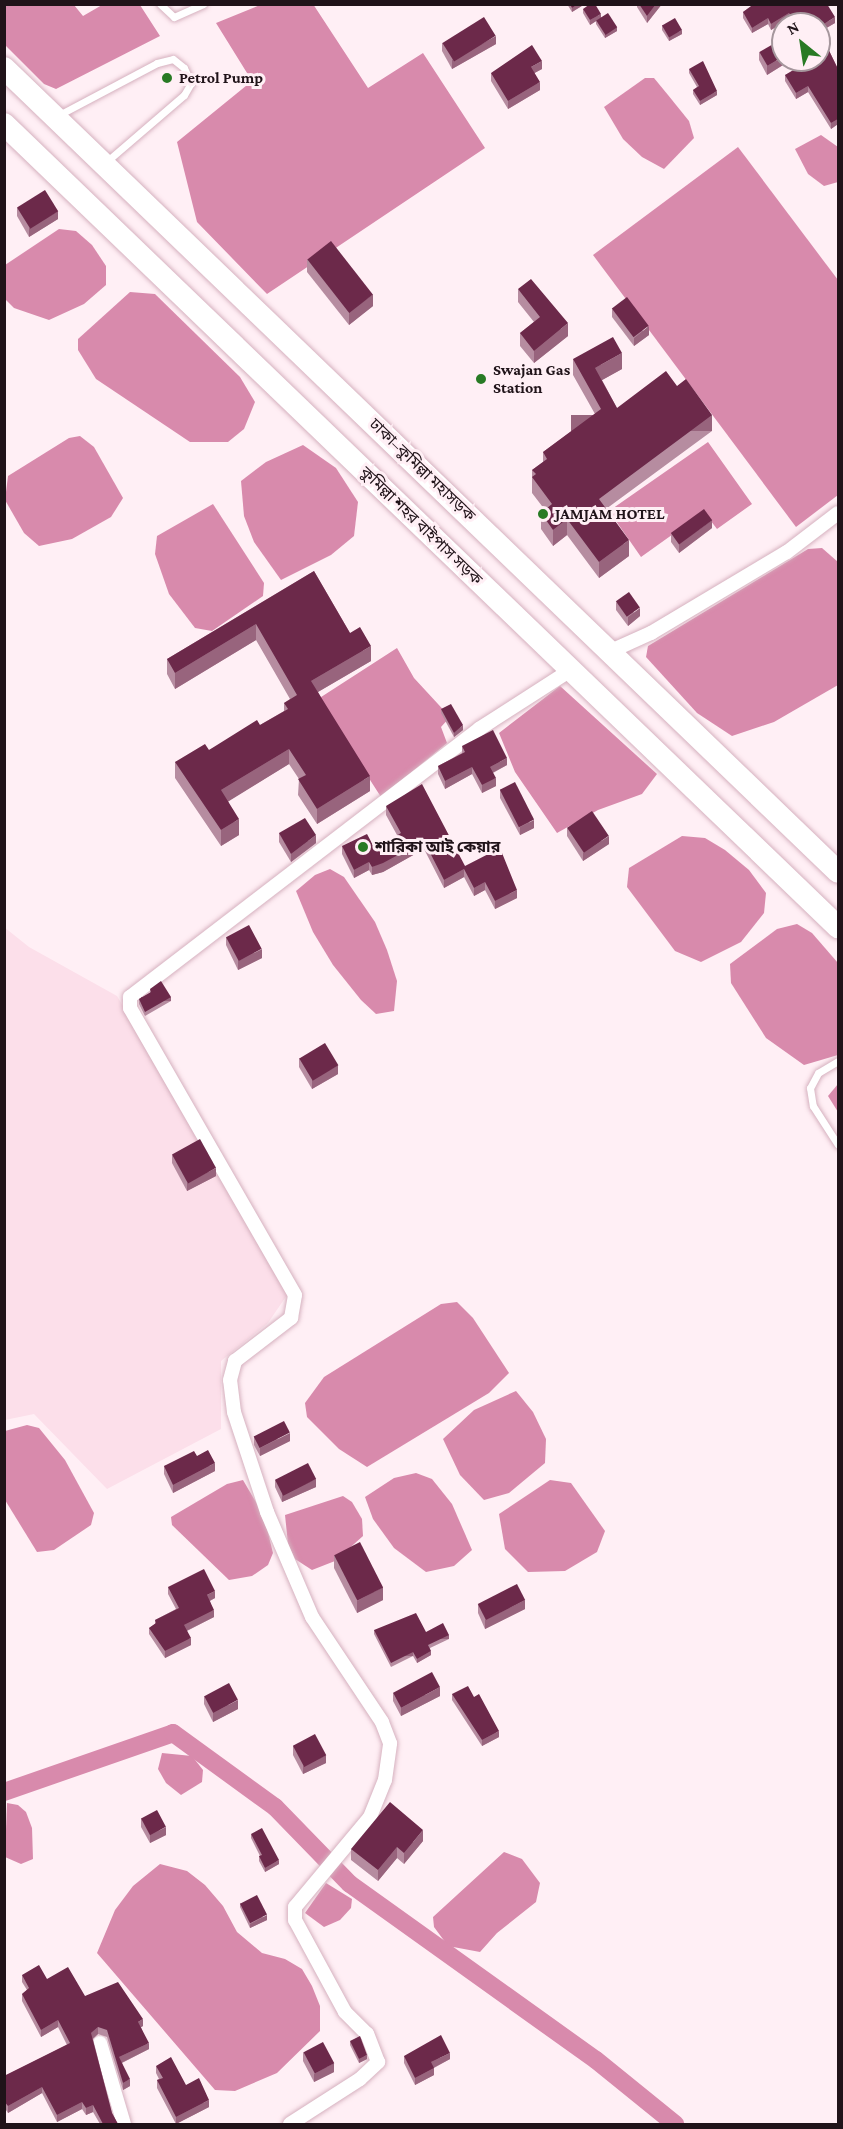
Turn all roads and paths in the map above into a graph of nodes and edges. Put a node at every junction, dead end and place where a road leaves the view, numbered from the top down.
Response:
1 (160, 4) edge
2 (202, 4) edge
3 (4, 68) edge
4 (55, 117) junction
5 (4, 124) edge
6 (104, 164) junction
7 (838, 513) edge
8 (611, 651) junction
9 (569, 671) junction
10 (838, 872) edge
11 (838, 927) edge
12 (838, 1061) edge
13 (838, 1145) edge
14 (100, 2043) dead end
15 (124, 2124) edge
16 (290, 2124) edge

1 - 2 lane
3 - 4 highway, ঢাকা–কুমিল্লা মহাসড়ক
4 - 6 highway, ঢাকা–কুমিল্লা মহাসড়ক
4 - 6 lane
5 - 9 highway, কুমিল্লা শহর বাইপাস সড়ক
6 - 8 highway, ঢাকা–কুমিল্লা মহাসড়ক
7 - 8 street
8 - 10 highway, ঢাকা–কুমিল্লা মহাসড়ক
9 - 11 highway, কুমিল্লা শহর বাইপাস সড়ক
9 - 16 street
12 - 13 lane
14 - 15 street

